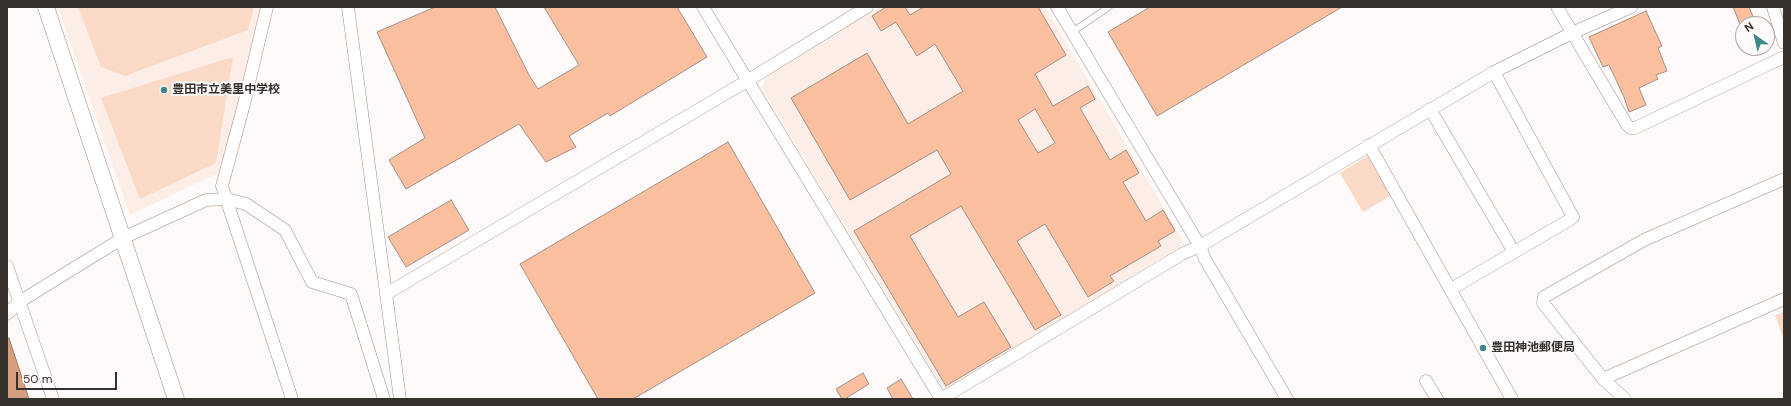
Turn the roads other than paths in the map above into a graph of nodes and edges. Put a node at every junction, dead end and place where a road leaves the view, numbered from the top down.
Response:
1 (46, 7) edge
2 (268, 7) edge
3 (348, 7) edge
4 (703, 7) edge
5 (867, 7) edge
6 (1057, 7) edge
7 (1109, 7) edge
8 (1558, 7) edge
9 (1631, 7) edge
10 (1773, 7) edge
11 (1072, 32) junction
12 (1572, 33) junction
13 (1784, 43) edge
14 (1784, 57) edge
15 (1494, 72) junction
16 (747, 80) junction
17 (1430, 109) junction
18 (1369, 145) junction
19 (1784, 179) edge
20 (227, 199) junction
21 (123, 238) junction
22 (1200, 246) junction
23 (1514, 252) junction
24 (7, 266) edge
25 (1451, 289) junction
26 (386, 294) junction
27 (1784, 299) edge
28 (19, 302) junction
29 (7, 314) edge
30 (1603, 379) junction
31 (1426, 381) dead end
32 (1508, 398) edge
33 (53, 399) edge
34 (176, 399) edge
35 (292, 399) edge
36 (384, 399) edge
37 (400, 399) edge
38 (941, 399) edge
39 (1287, 399) edge
40 (1437, 399) edge
41 (1625, 399) edge

1 - 21 street
2 - 20 street
3 - 26 street
4 - 16 street
5 - 16 street
6 - 11 street
7 - 11 lane
8 - 12 street
9 - 12 street
10 - 13 street
11 - 22 street
12 - 14 street
12 - 15 street
15 - 17 street
15 - 23 street
16 - 26 street
16 - 38 street
17 - 18 street
17 - 23 street
18 - 22 street
18 - 25 street
19 - 30 street
20 - 21 street
20 - 35 street
20 - 36 street
21 - 28 street
21 - 34 street
22 - 38 street
22 - 39 street
23 - 25 street
24 - 28 street
25 - 32 street
26 - 37 street
27 - 30 street
28 - 29 street
28 - 33 street
30 - 41 street
31 - 40 street

